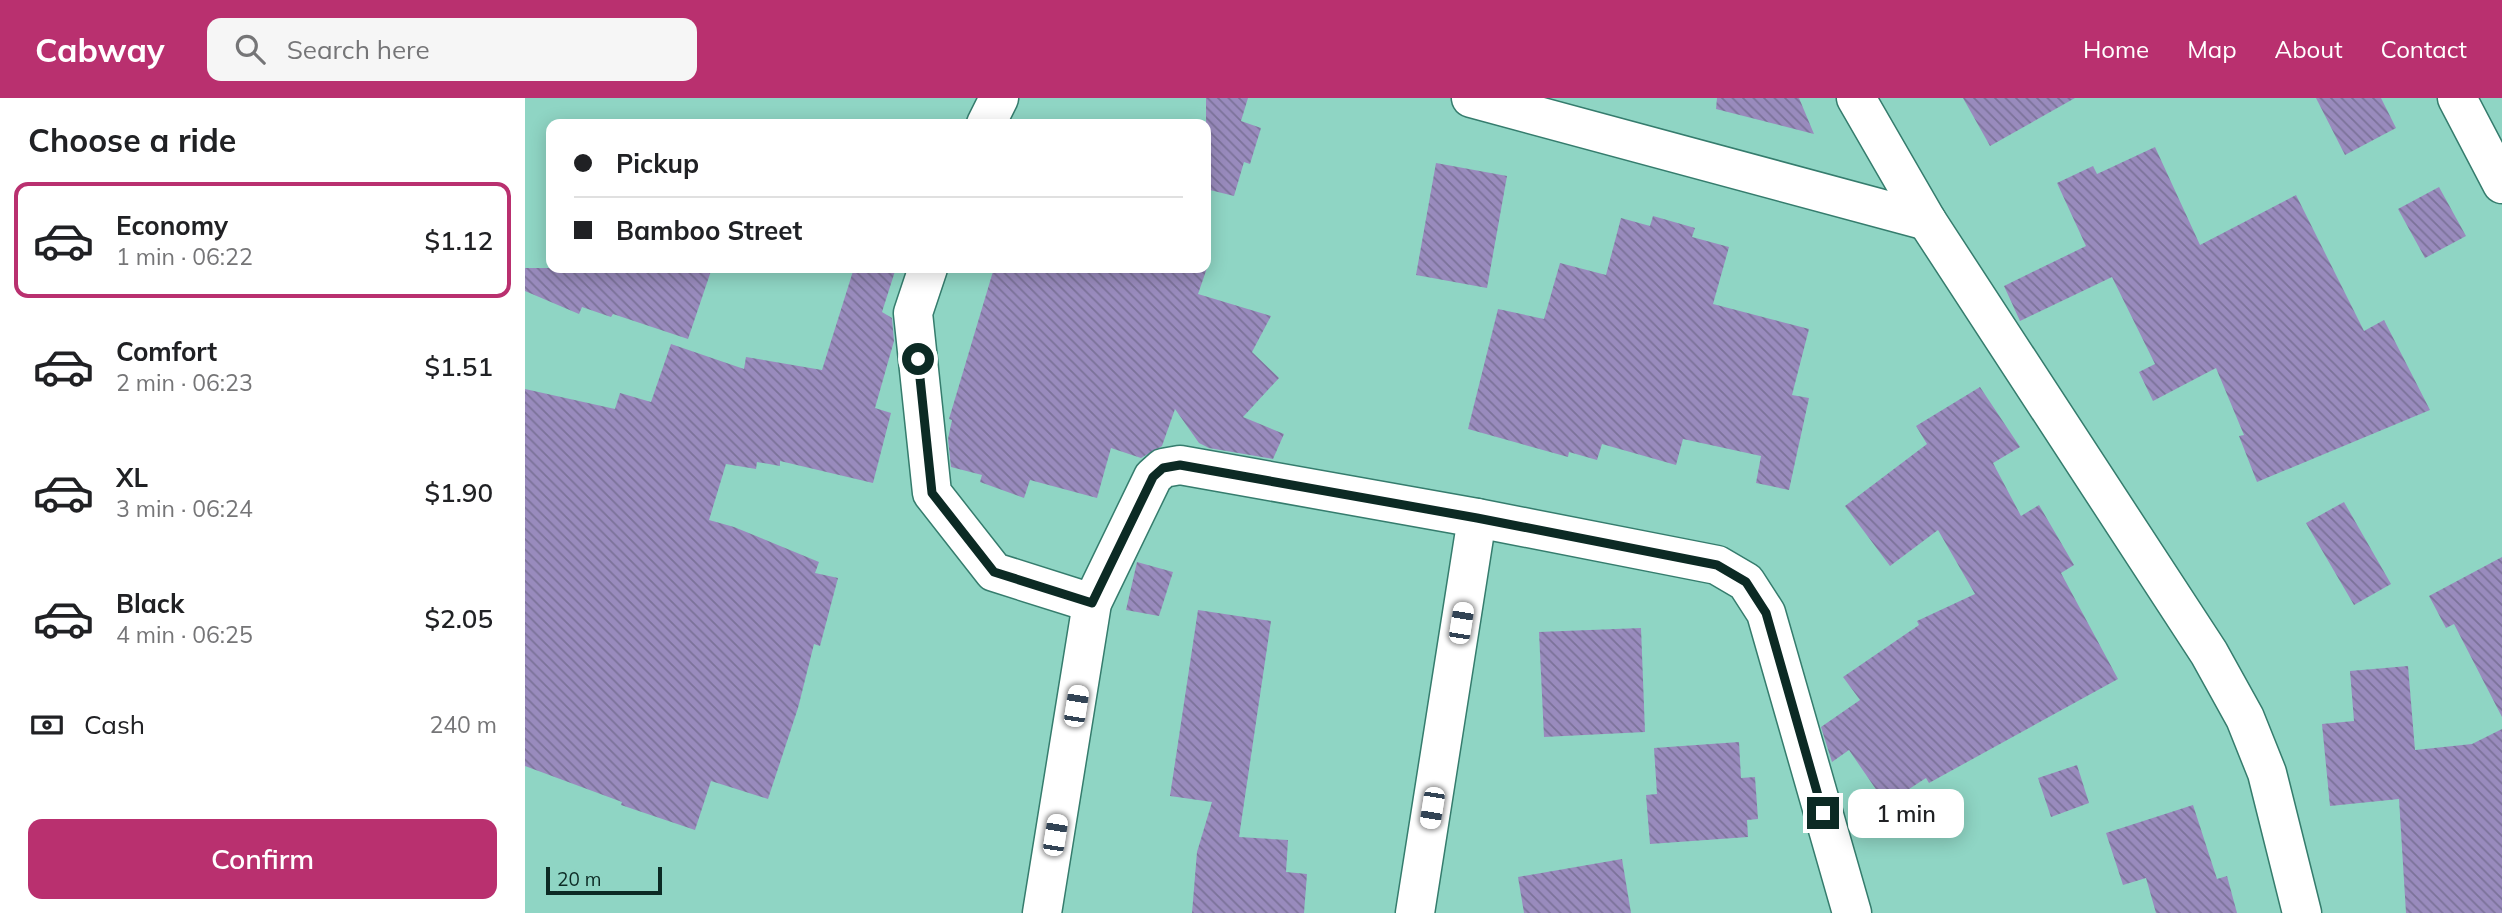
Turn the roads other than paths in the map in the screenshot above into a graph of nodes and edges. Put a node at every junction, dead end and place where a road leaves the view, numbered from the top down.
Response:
1 (999, 98) edge
2 (1471, 98) edge
3 (1856, 98) edge
4 (2457, 98) edge
5 (988, 119) edge
6 (2502, 184) edge
7 (1927, 221) junction
8 (925, 273) edge
9 (1477, 518) junction
10 (1092, 603) junction
11 (1042, 913) edge
12 (1415, 913) edge
13 (1851, 913) edge
14 (2302, 913) edge

1 - 5 street
2 - 7 street
3 - 7 street
4 - 6 street
7 - 14 street
8 - 10 street
9 - 10 street
9 - 12 street
9 - 13 street
10 - 11 street

